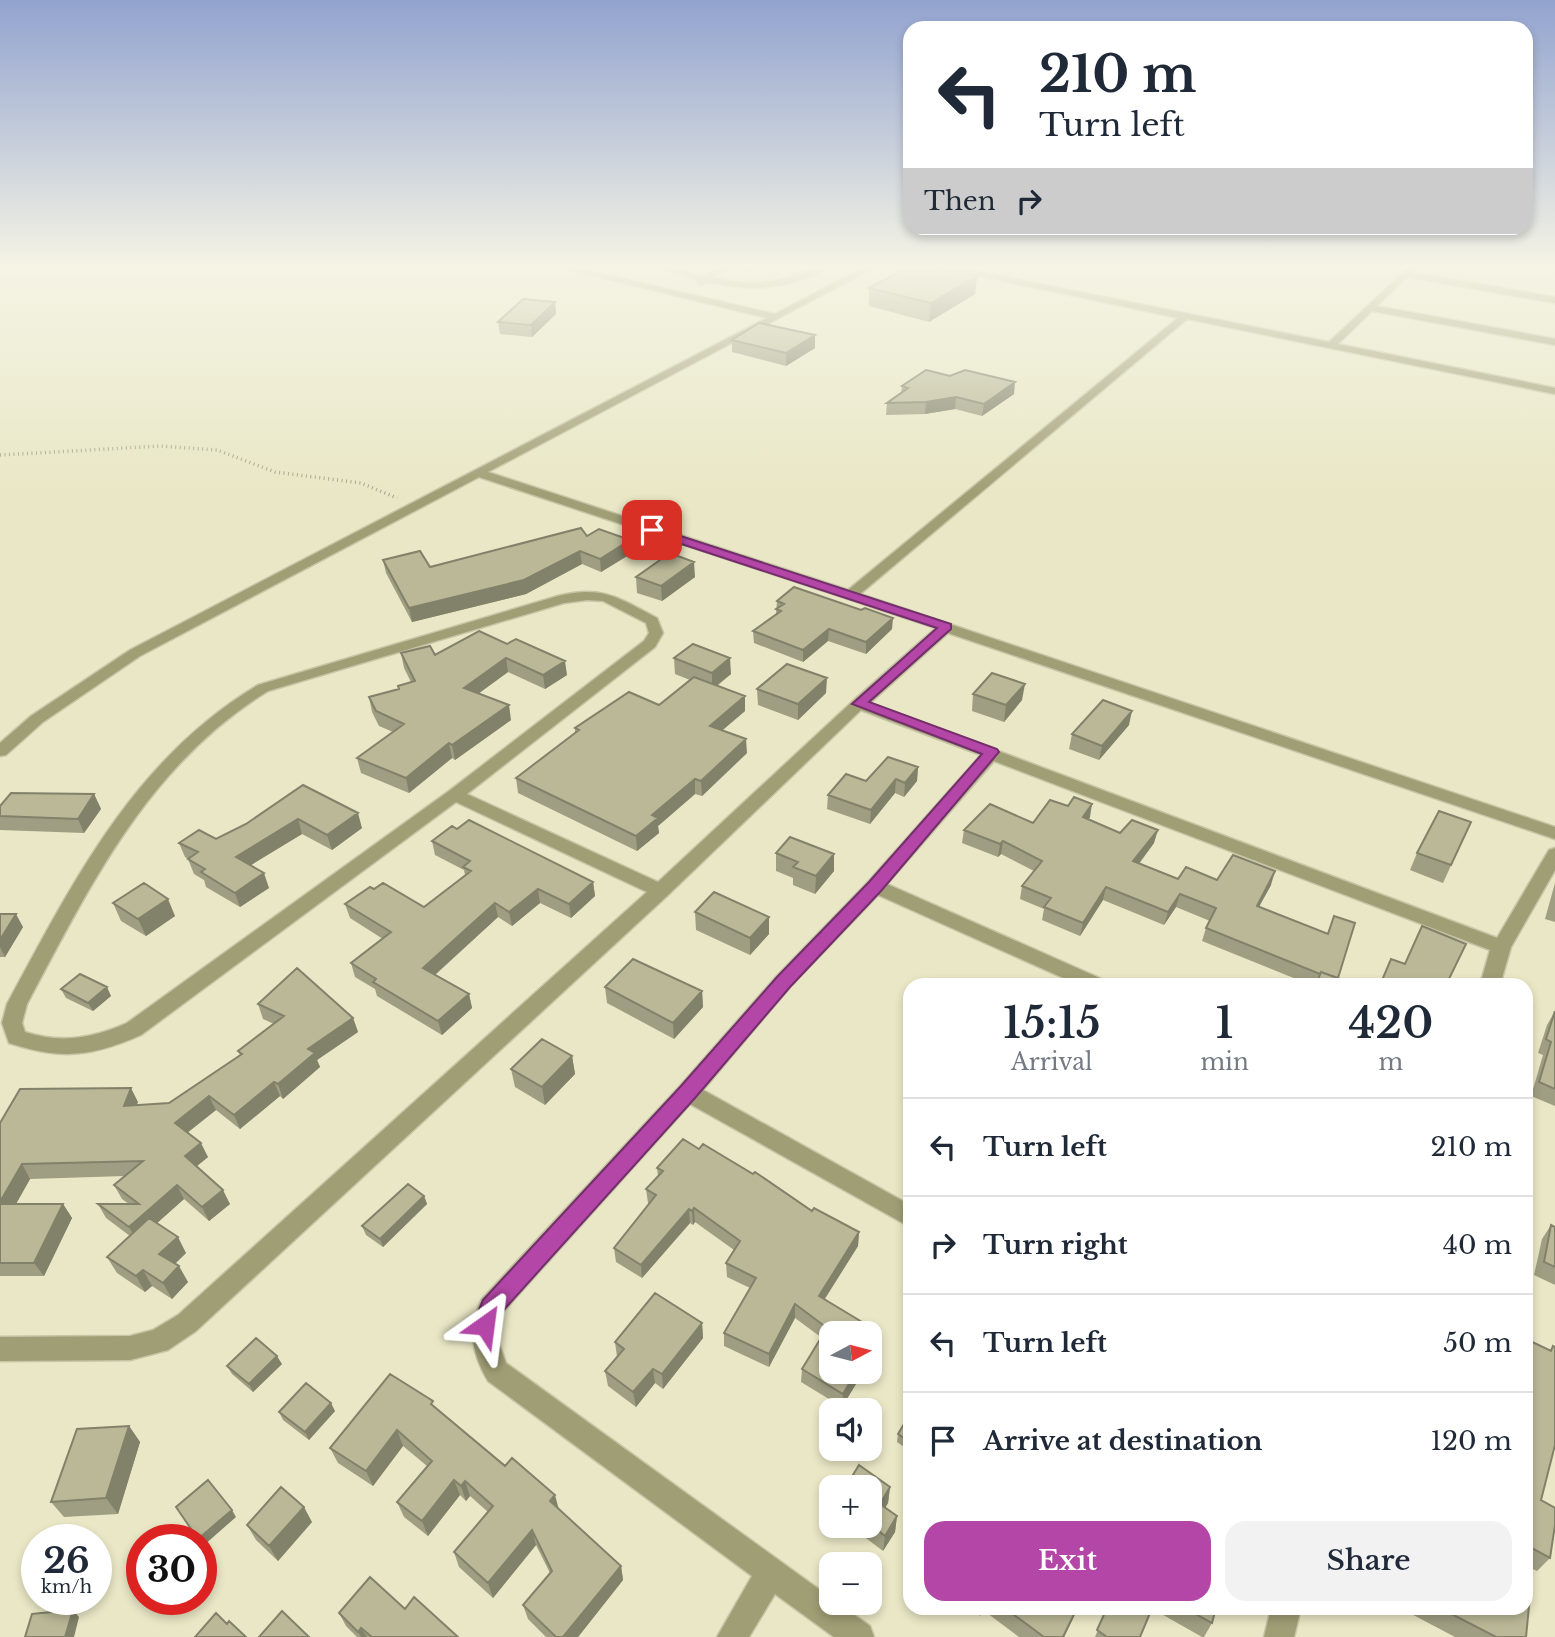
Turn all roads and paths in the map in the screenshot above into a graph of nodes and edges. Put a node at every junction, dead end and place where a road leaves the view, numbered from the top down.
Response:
1 (730, 341) edge
2 (1155, 341) edge
3 (1308, 341) edge
4 (1336, 341) edge
5 (1331, 346) junction
6 (1555, 391) edge
7 (0, 455) edge
8 (478, 474) junction
9 (416, 505) junction
10 (851, 595) junction
11 (946, 627) junction
12 (859, 704) junction
13 (1, 749) edge
14 (992, 752) junction
15 (455, 795) junction
16 (1555, 833) edge
17 (1555, 854) edge
18 (875, 887) junction
19 (660, 891) junction
20 (1501, 947) junction
21 (1081, 978) edge
22 (1492, 978) edge
23 (688, 1092) junction
24 (903, 1213) edge
25 (0, 1349) edge
26 (771, 1572) junction
27 (1284, 1615) edge
28 (732, 1637) edge
29 (859, 1637) edge
30 (1279, 1637) edge

1 - 8 street
2 - 10 street
3 - 5 street
4 - 5 street
5 - 6 street
7 - 9 path
8 - 9 street
8 - 10 street
9 - 13 street
10 - 11 street
11 - 12 street
11 - 16 street
12 - 14 street
12 - 19 street
14 - 18 street
14 - 20 street
15 - 15 street
15 - 19 street
17 - 20 street
18 - 21 street
18 - 23 street
19 - 25 street
20 - 22 street
23 - 24 street
23 - 26 street
26 - 28 street
26 - 29 street
27 - 30 street

